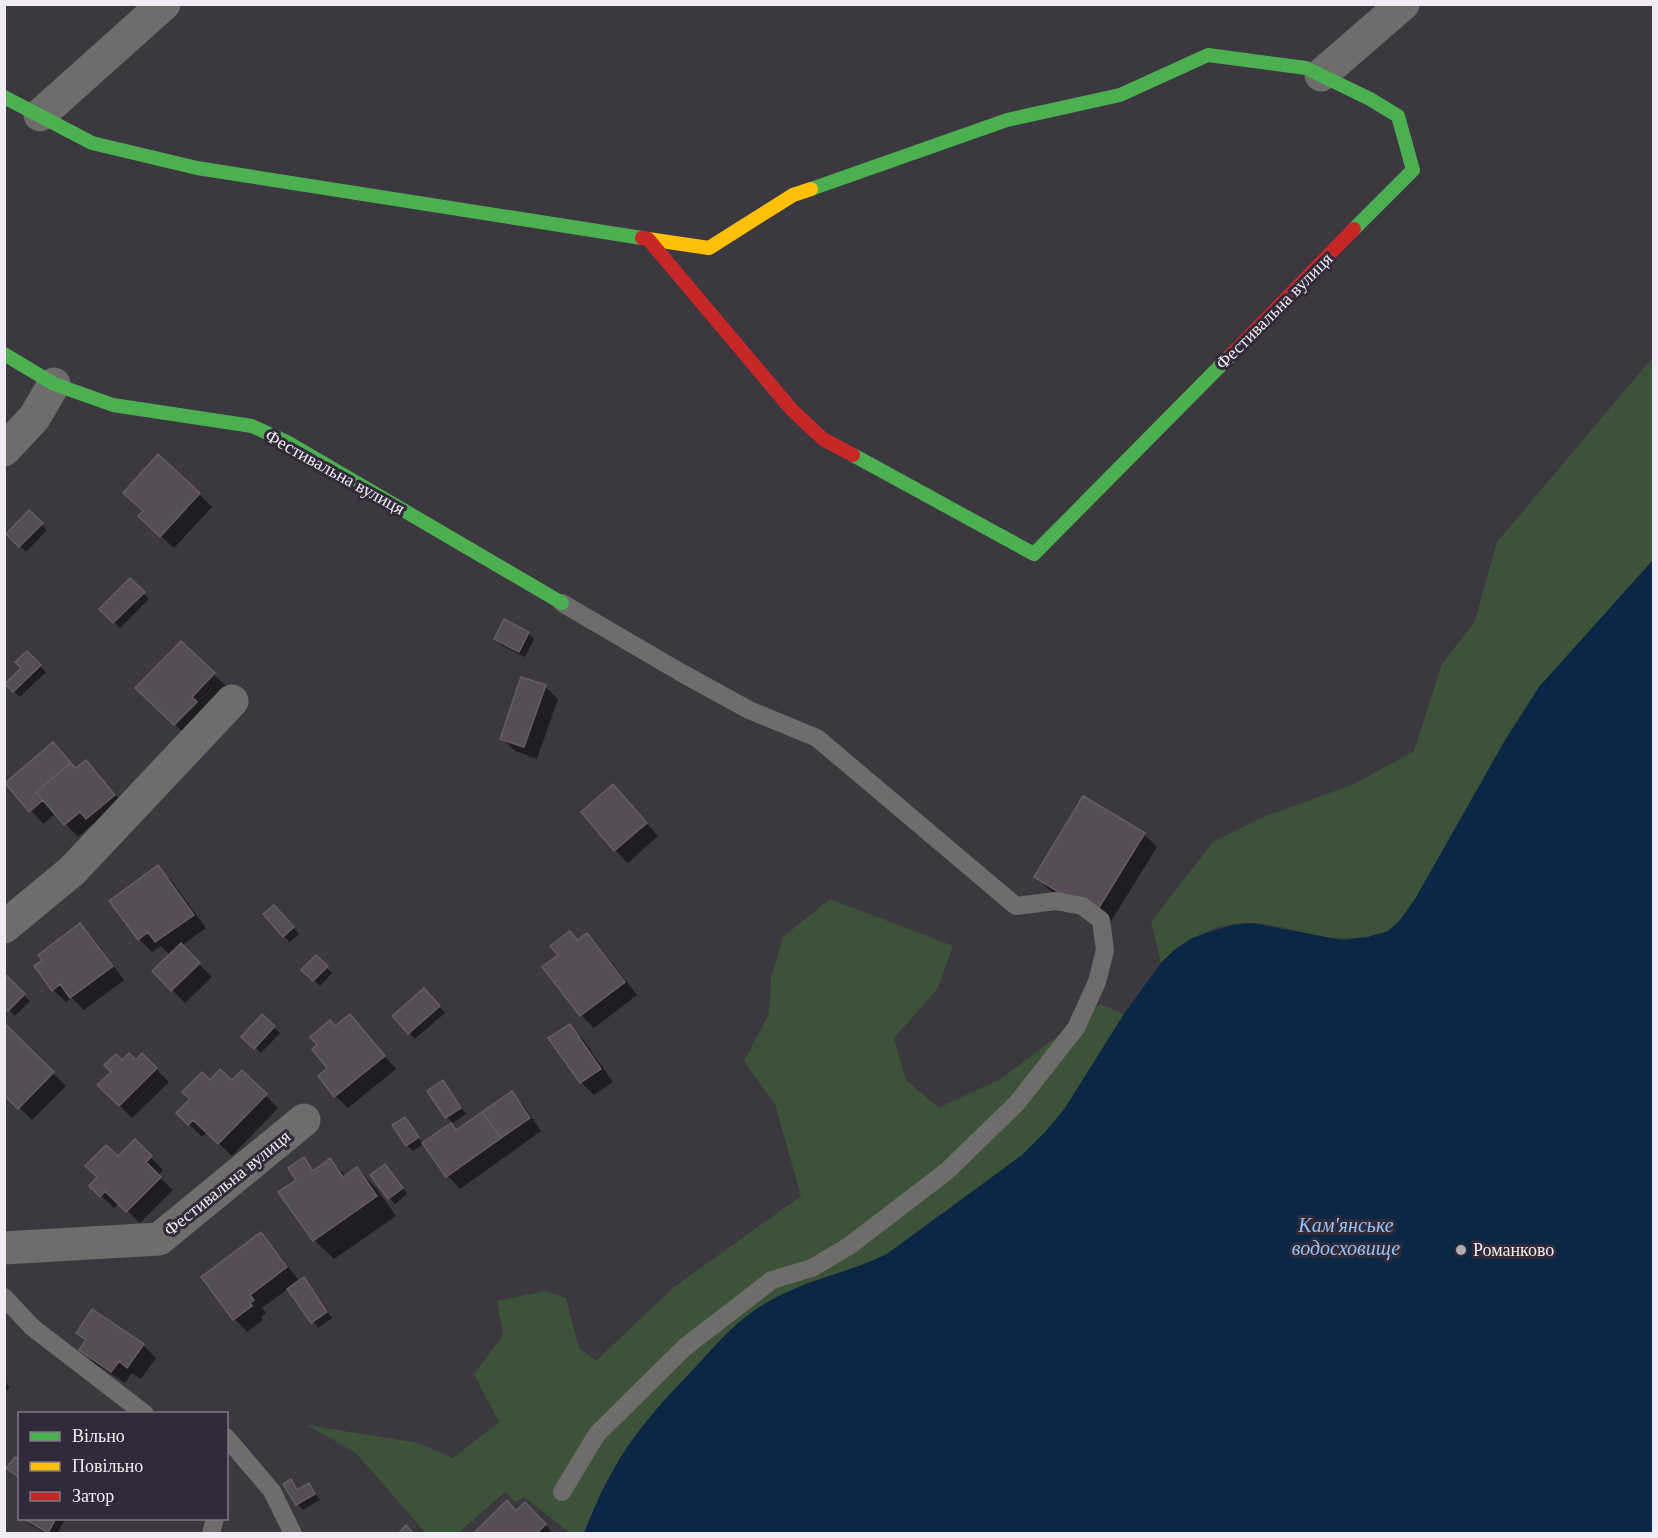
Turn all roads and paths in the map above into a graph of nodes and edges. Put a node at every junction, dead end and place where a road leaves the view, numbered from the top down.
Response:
1 (164, 4) edge
2 (1403, 4) edge
3 (1321, 75) junction
4 (4, 97) edge
5 (40, 115) junction
6 (648, 239) junction
7 (4, 354) edge
8 (54, 384) junction
9 (4, 450) edge
10 (562, 603) joint
11 (232, 701) dead end
12 (4, 927) edge
13 (304, 1120) dead end
14 (4, 1248) edge
15 (4, 1297) edge
16 (144, 1412) edge
17 (228, 1439) edge
18 (562, 1492) dead end
19 (293, 1533) edge

1 - 5 street
2 - 3 street
3 - 6 street, Фестивальна вулиця
3 - 6 street, Фестивальна вулиця
4 - 5 street, Фестивальна вулиця
5 - 6 street, Фестивальна вулиця
7 - 8 street, Фестивальна вулиця
8 - 9 street
8 - 10 street, Фестивальна вулиця
10 - 18 lane
11 - 12 street
13 - 14 street, Фестивальна вулиця
15 - 16 lane
17 - 19 lane

